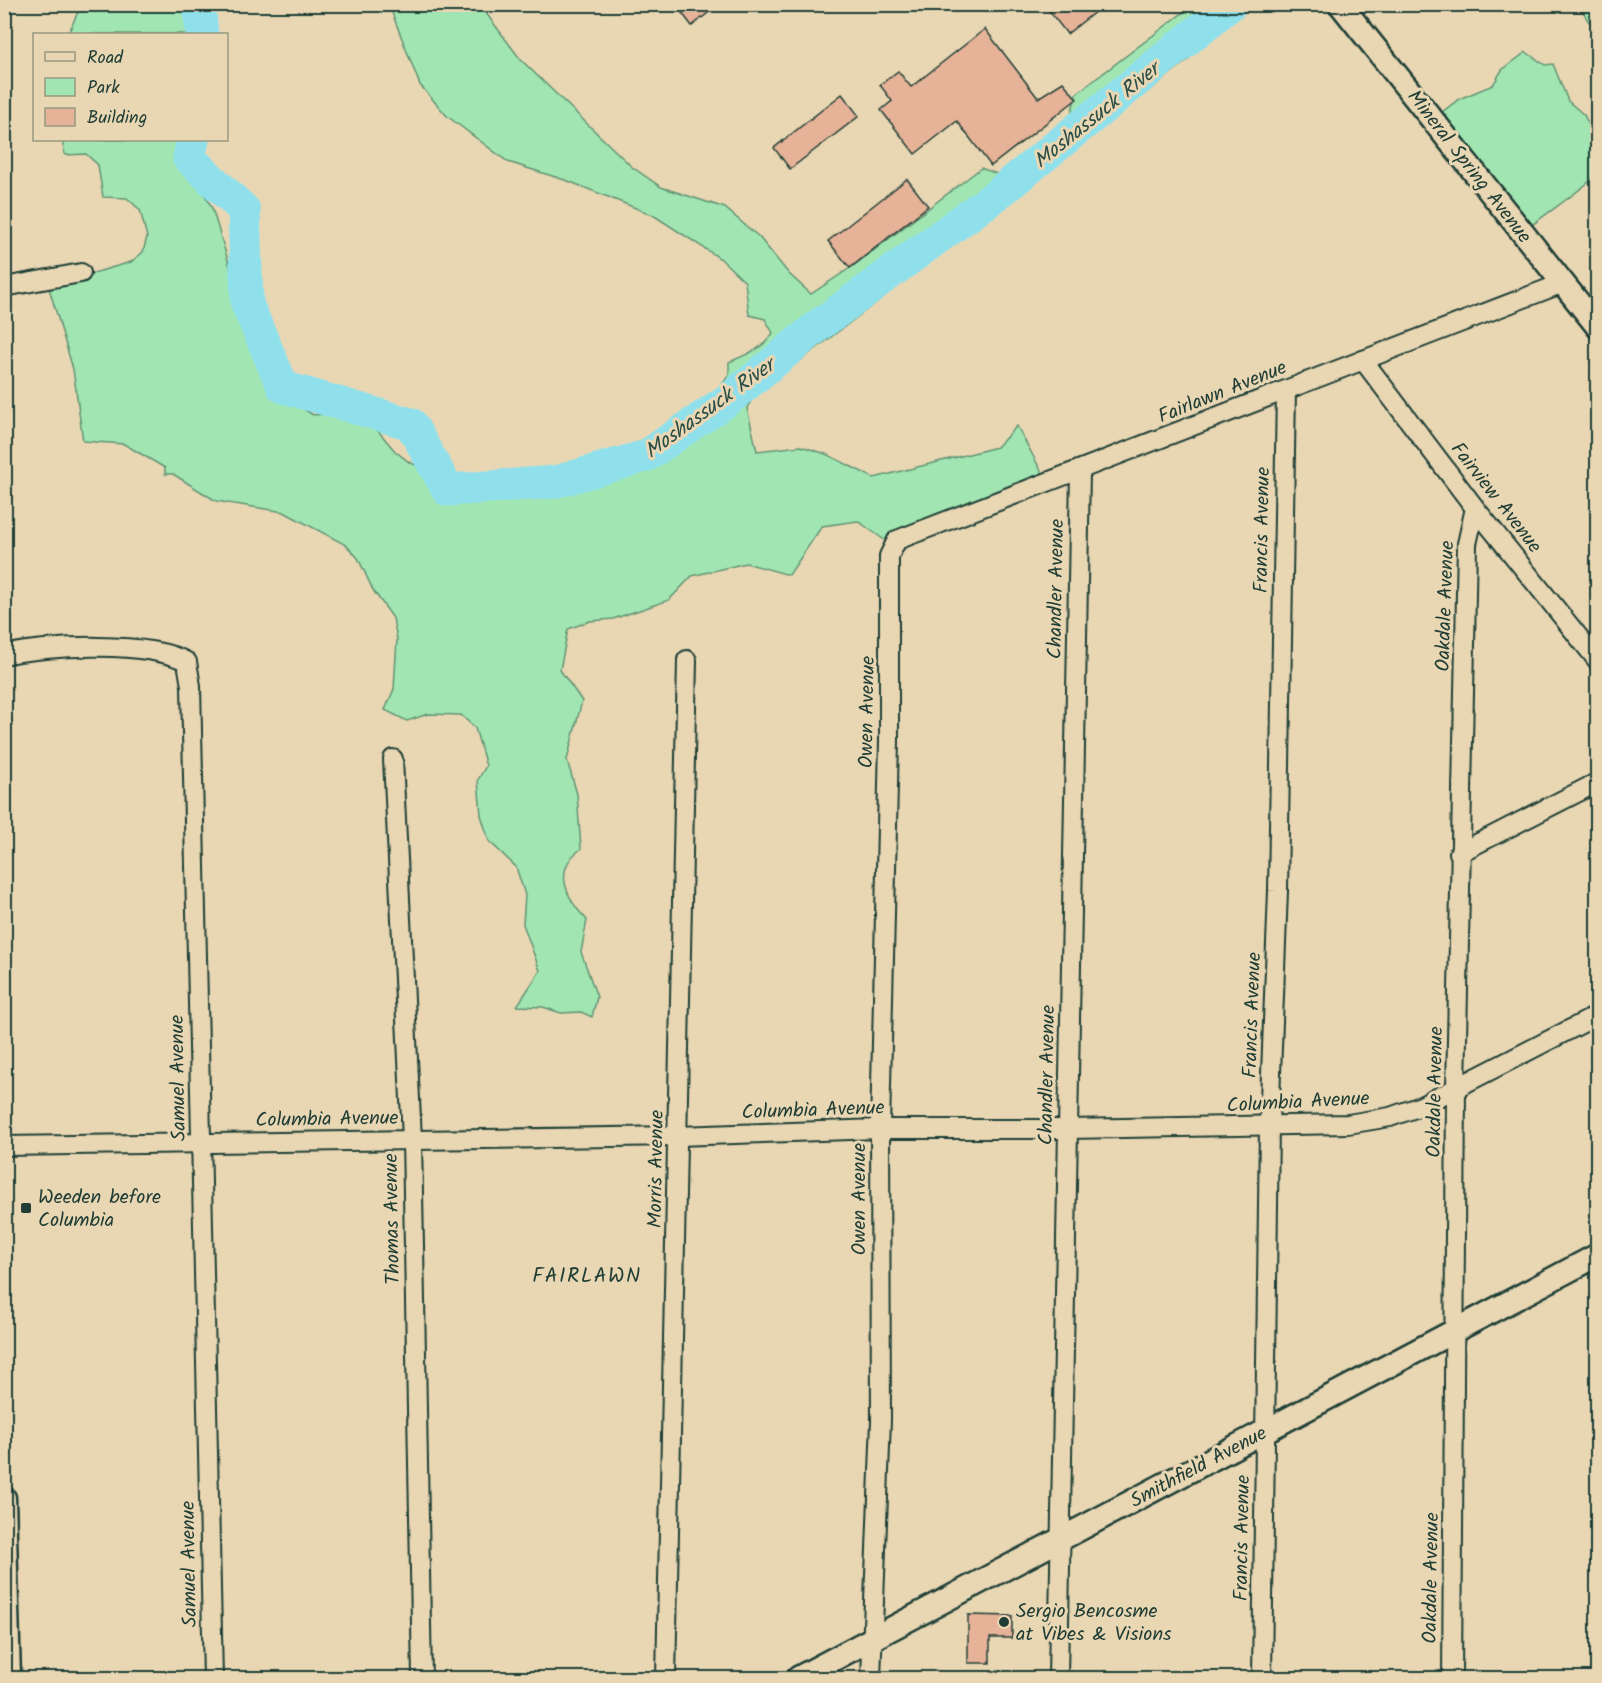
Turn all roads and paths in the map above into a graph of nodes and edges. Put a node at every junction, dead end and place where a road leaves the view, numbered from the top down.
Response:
1 (1340, 4) edge
2 (81, 273) dead end
3 (1563, 283) junction
4 (4, 287) edge
5 (1598, 327) edge
6 (1363, 360) junction
7 (1286, 390) junction
8 (1080, 471) junction
9 (1475, 508) junction
10 (897, 540) joint
11 (4, 655) edge
12 (687, 660) dead end
13 (1598, 661) edge
14 (393, 759) dead end
15 (1598, 782) edge
16 (1460, 853) junction
17 (1598, 1015) edge
18 (1456, 1089) junction
19 (1269, 1126) junction
20 (880, 1129) junction
21 (1067, 1129) junction
22 (678, 1136) junction
23 (412, 1139) junction
24 (201, 1144) junction
25 (4, 1146) edge
26 (1598, 1255) edge
27 (1455, 1328) junction
28 (1265, 1430) junction
29 (4, 1498) edge
30 (1061, 1540) junction
31 (872, 1640) junction
32 (6, 1649) edge
33 (9, 1678) edge
34 (213, 1678) edge
35 (422, 1678) edge
36 (666, 1678) edge
37 (798, 1678) edge
38 (871, 1678) edge
39 (1058, 1678) edge
40 (1262, 1678) edge
41 (1452, 1678) edge

1 - 3 main road, Mineral Spring Avenue
2 - 4 street
3 - 5 main road, Mineral Spring Avenue
3 - 6 street, Fairlawn Avenue
6 - 7 street, Fairlawn Avenue
6 - 9 street, Fairview Avenue
7 - 8 street, Fairlawn Avenue
7 - 19 street, Francis Avenue
8 - 10 street, Fairlawn Avenue
8 - 21 street, Chandler Avenue
9 - 13 street, Fairview Avenue
9 - 16 street, Oakdale Avenue
10 - 20 street, Owen Avenue
11 - 24 street, Samuel Avenue
12 - 22 street, Morris Avenue
14 - 23 street, Thomas Avenue
15 - 16 street
16 - 18 street, Oakdale Avenue
17 - 18 street, Columbia Avenue
18 - 19 street, Columbia Avenue
18 - 27 street, Oakdale Avenue
19 - 21 street, Columbia Avenue
19 - 28 street, Francis Avenue
20 - 21 street, Columbia Avenue
20 - 22 street, Columbia Avenue
20 - 31 street, Owen Avenue
21 - 30 street, Chandler Avenue
22 - 23 street, Columbia Avenue
22 - 36 street, Morris Avenue
23 - 24 street, Columbia Avenue
23 - 35 street, Thomas Avenue
24 - 25 street, Columbia Avenue
24 - 34 street, Samuel Avenue
26 - 27 main road, Smithfield Avenue
27 - 28 main road, Smithfield Avenue
27 - 41 street, Oakdale Avenue
28 - 30 main road, Smithfield Avenue
28 - 40 street, Francis Avenue
29 - 32 main road
30 - 31 main road, Smithfield Avenue
30 - 39 street, Chandler Avenue
31 - 37 main road, Smithfield Avenue
31 - 38 street, Owen Avenue
32 - 33 main road

